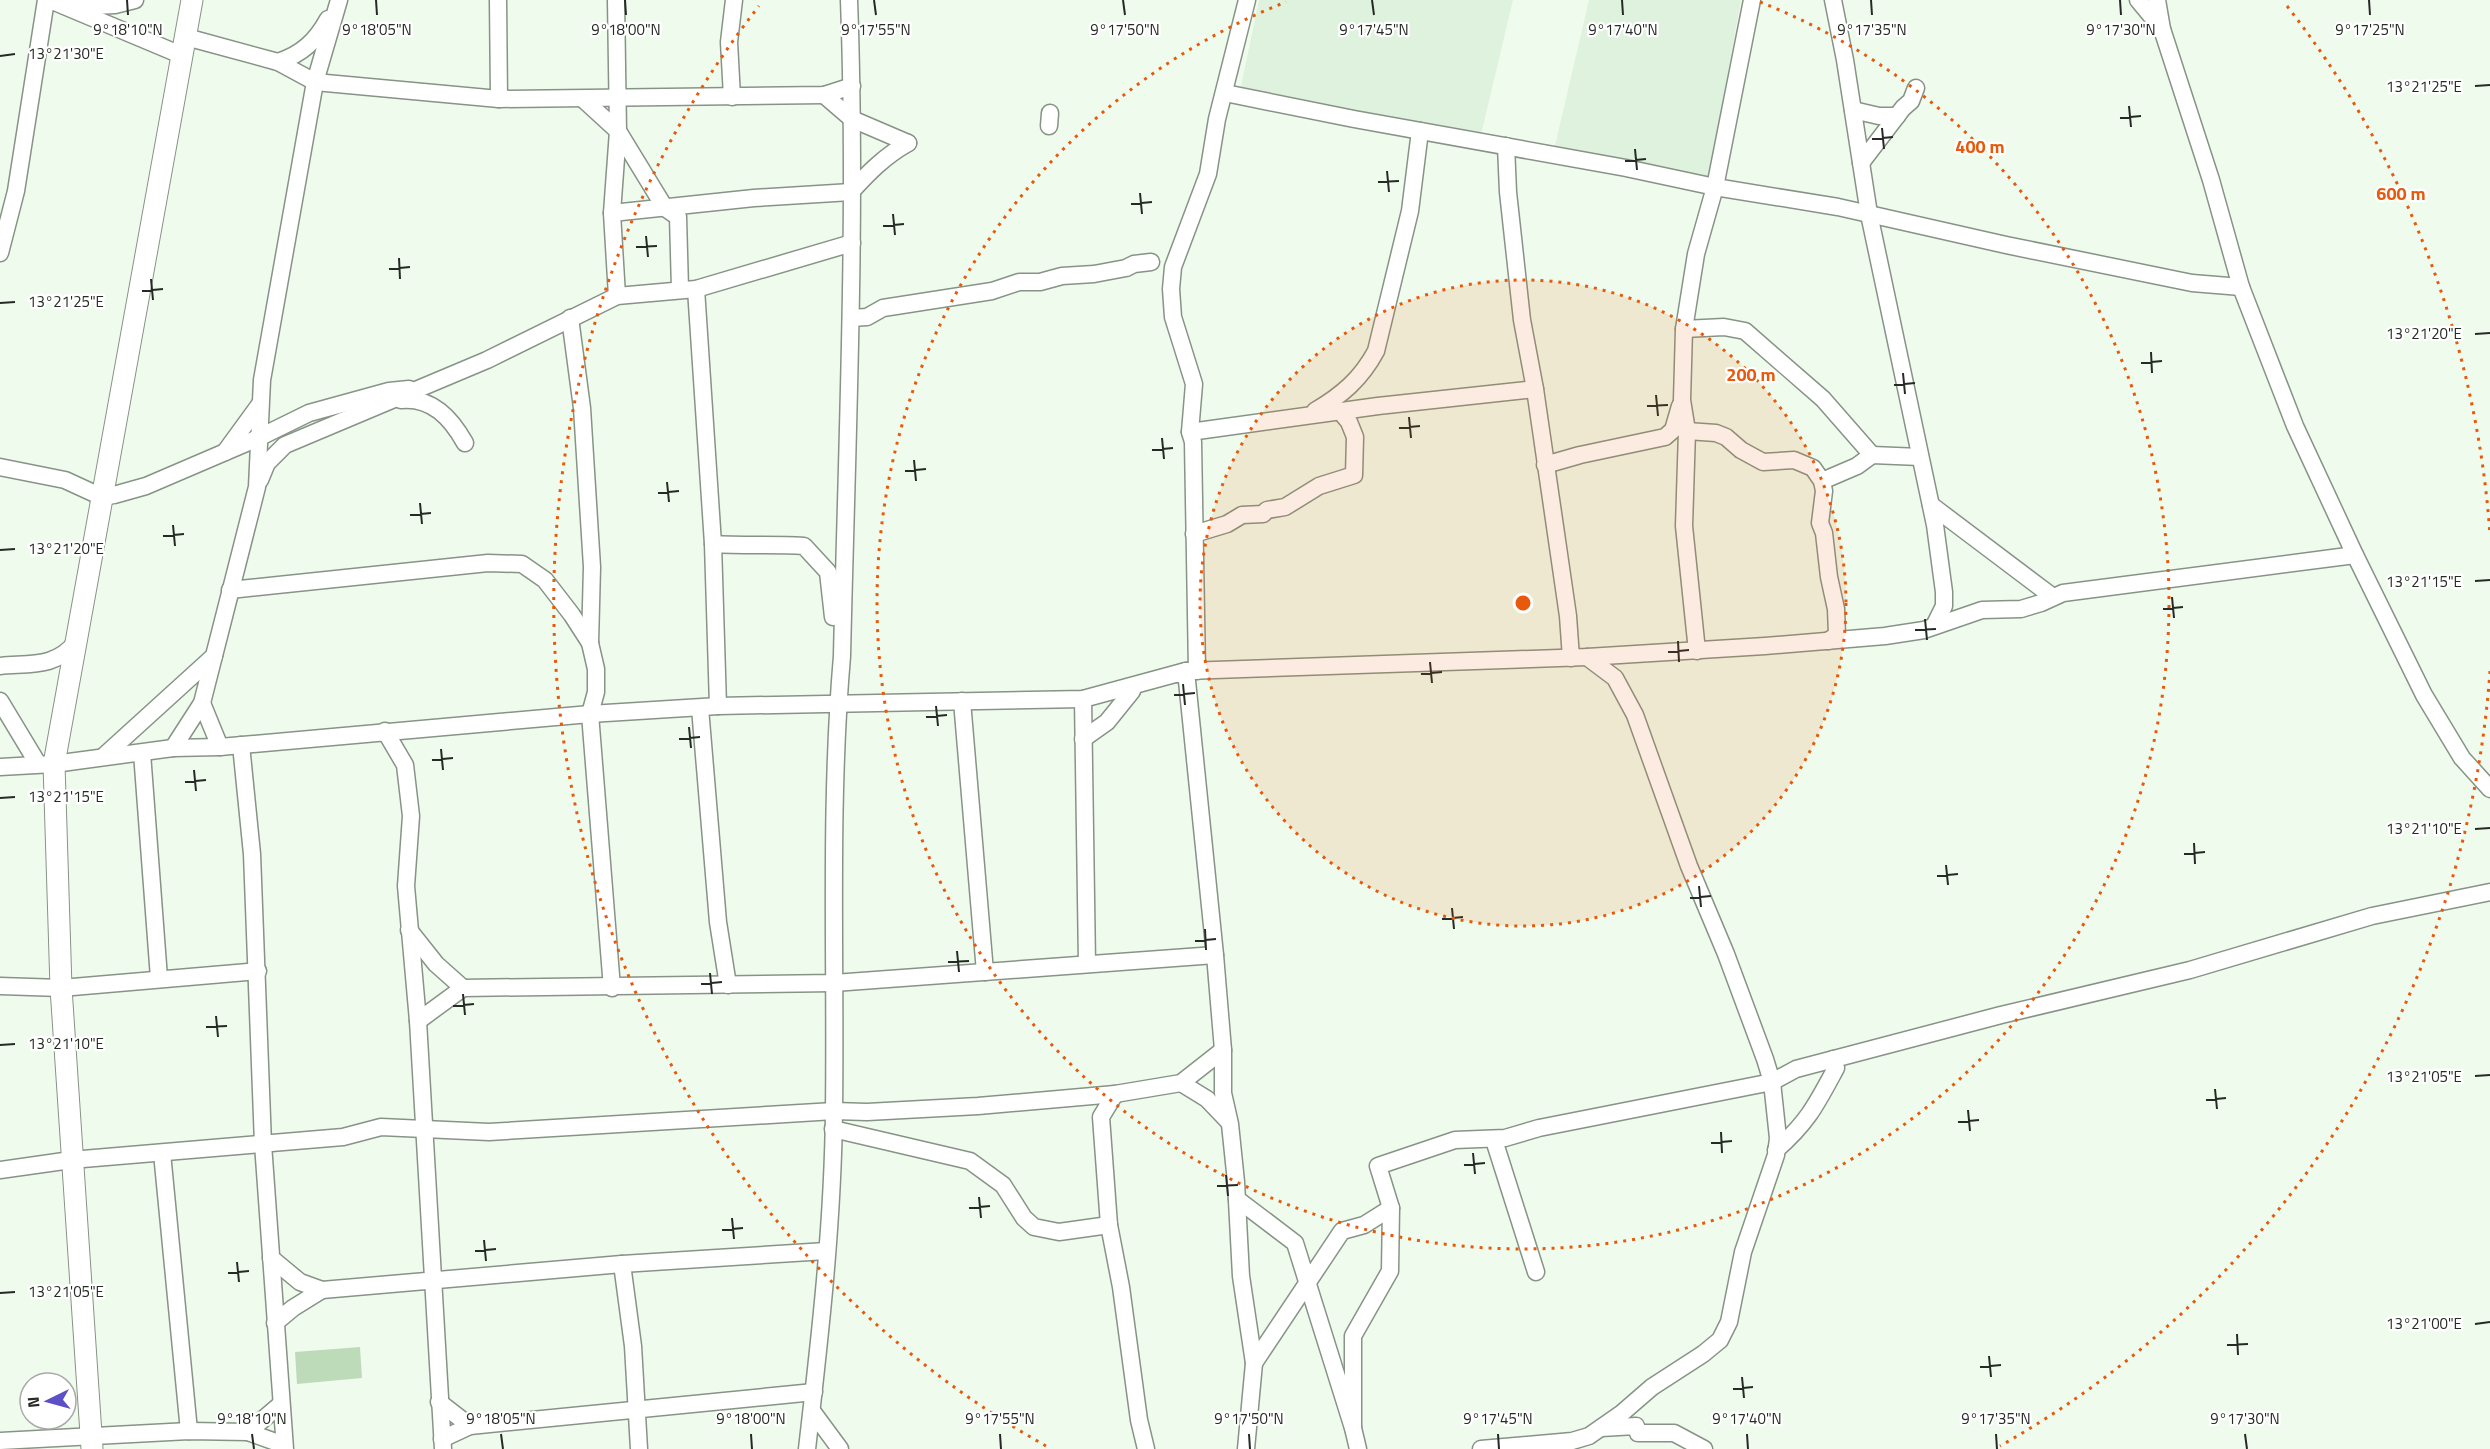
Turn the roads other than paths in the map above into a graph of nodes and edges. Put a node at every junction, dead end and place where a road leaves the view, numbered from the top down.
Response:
1 (46, 0) edge
2 (50, 0) edge
3 (135, 0) edge
4 (192, 0) edge
5 (339, 0) edge
6 (498, 0) edge
7 (616, 0) edge
8 (734, 0) edge
9 (849, 0) edge
10 (1247, 0) edge
11 (1752, 0) edge
12 (1833, 0) edge
13 (2138, 0) edge
14 (2157, 0) edge
15 (68, 8) junction
16 (2162, 29) junction
17 (183, 46) junction
18 (278, 62) junction
19 (315, 82) junction
20 (852, 86) junction
21 (1916, 88) dead end
22 (1226, 93) junction
23 (824, 94) junction
24 (732, 97) junction
25 (616, 98) junction
26 (499, 99) junction
27 (583, 99) junction
28 (1853, 110) junction
29 (1897, 116) junction
30 (852, 119) junction
31 (618, 131) junction
32 (1420, 132) junction
33 (1506, 146) junction
34 (1861, 163) junction
35 (1715, 187) junction
36 (851, 192) junction
37 (665, 208) junction
38 (612, 213) junction
39 (1869, 214) junction
40 (852, 243) junction
41 (0, 253) edge
42 (1151, 261) dead end
43 (2241, 288) junction
44 (688, 289) junction
45 (617, 296) junction
46 (570, 318) junction
47 (851, 318) junction
48 (1684, 328) junction
49 (422, 388) junction
50 (1535, 389) junction
51 (1682, 400) junction
52 (395, 401) junction
53 (260, 404) junction
54 (1340, 411) junction
55 (1310, 414) junction
56 (1687, 431) junction
57 (1190, 432) junction
58 (258, 438) junction
59 (465, 442) dead end
60 (224, 453) junction
61 (1872, 455) junction
62 (1920, 457) junction
63 (1545, 465) junction
64 (0, 467) edge
65 (1822, 481) junction
66 (257, 488) junction
67 (102, 497) junction
68 (1931, 505) junction
69 (1194, 534) junction
70 (713, 544) junction
71 (2355, 555) junction
72 (230, 590) junction
73 (2054, 597) junction
74 (1934, 626) junction
75 (1828, 641) junction
76 (76, 642) junction
77 (590, 643) junction
78 (1697, 651) junction
79 (214, 656) junction
80 (842, 656) junction
81 (1579, 657) junction
82 (0, 666) edge
83 (1192, 671) junction
84 (1132, 691) junction
85 (962, 700) junction
86 (0, 701) edge
87 (1083, 701) junction
88 (202, 703) junction
89 (838, 703) junction
90 (718, 706) junction
91 (700, 708) junction
92 (590, 714) junction
93 (385, 731) junction
94 (1083, 739) junction
95 (241, 745) junction
96 (220, 747) junction
97 (173, 748) junction
98 (142, 753) junction
99 (105, 755) junction
100 (46, 764) junction
101 (0, 767) edge
102 (2490, 789) edge
103 (2490, 892) edge
104 (409, 930) junction
105 (1215, 955) junction
106 (1087, 964) junction
107 (258, 971) junction
108 (985, 972) junction
109 (159, 978) junction
110 (834, 983) junction
111 (728, 985) junction
112 (0, 986) edge
113 (612, 987) junction
114 (61, 988) junction
115 (463, 988) junction
116 (418, 1020) junction
117 (1223, 1050) junction
118 (1833, 1059) junction
119 (1772, 1082) junction
120 (1181, 1083) junction
121 (1115, 1094) junction
122 (1079, 1098) junction
123 (834, 1111) junction
124 (1101, 1117) junction
125 (1230, 1124) junction
126 (424, 1128) junction
127 (833, 1130) junction
128 (1494, 1140) junction
129 (263, 1144) junction
130 (1776, 1150) junction
131 (162, 1153) junction
132 (71, 1160) junction
133 (0, 1170) edge
134 (1237, 1199) junction
135 (1391, 1208) junction
136 (1109, 1225) junction
137 (826, 1251) junction
138 (271, 1258) junction
139 (622, 1264) junction
140 (1536, 1272) dead end
141 (434, 1281) junction
142 (1308, 1281) junction
143 (405, 1283) junction
144 (322, 1290) junction
145 (435, 1307) junction
146 (275, 1323) junction
147 (1254, 1363) junction
148 (814, 1392) junction
149 (439, 1402) junction
150 (281, 1404) junction
151 (636, 1410) junction
152 (812, 1411) junction
153 (470, 1426) junction
154 (1353, 1428) junction
155 (1600, 1428) junction
156 (189, 1431) junction
157 (248, 1432) junction
158 (0, 1441) edge
159 (92, 1443) edge
160 (442, 1444) edge
161 (284, 1447) edge
162 (639, 1449) edge
163 (807, 1449) edge
164 (840, 1449) edge
165 (1146, 1449) edge
166 (1246, 1449) edge
167 (1358, 1449) edge
168 (1481, 1449) edge
169 (1704, 1449) edge

1 - 41 street
2 - 15 street
3 - 15 street
4 - 17 main road
5 - 18 street
5 - 19 street
6 - 26 street
7 - 25 street
8 - 24 street
9 - 20 street
10 - 22 street
11 - 35 street
12 - 28 street
13 - 16 street
14 - 16 street
15 - 17 street
16 - 43 street
17 - 18 street
17 - 67 main road
18 - 19 street
19 - 26 street
19 - 53 street
20 - 23 street
20 - 30 street
21 - 29 street
22 - 32 street
22 - 57 street
23 - 24 street
23 - 30 street
24 - 25 street
25 - 27 street
25 - 31 street
26 - 27 street
27 - 31 street
28 - 29 street
28 - 34 street
29 - 34 street
30 - 36 street
30 - 36 street
31 - 37 street
31 - 38 street
32 - 33 street
32 - 55 street
33 - 35 street
33 - 50 street
34 - 39 street
35 - 39 street
35 - 48 street
36 - 37 street
36 - 40 street
37 - 38 street
37 - 44 street
38 - 45 street
39 - 43 street
39 - 62 street
40 - 44 street
40 - 47 street
42 - 47 street
43 - 71 street
44 - 45 street
44 - 70 street
45 - 46 street
46 - 49 street
46 - 77 street
47 - 80 street
48 - 51 street
48 - 61 street
49 - 52 street
49 - 58 street
50 - 54 street
50 - 63 street
51 - 56 street
51 - 63 street
52 - 59 street
52 - 66 street
53 - 58 street
53 - 60 street
54 - 55 street
54 - 69 street
55 - 57 street
56 - 65 street
56 - 78 street
57 - 69 street
58 - 60 street
58 - 66 street
60 - 67 street
61 - 62 street
61 - 65 street
62 - 68 street
63 - 81 street
64 - 67 street
65 - 75 street
66 - 72 street
67 - 76 main road
68 - 73 street
68 - 74 street
69 - 83 street
70 - 80 street
70 - 90 street
71 - 73 street
71 - 102 street
72 - 77 street
72 - 79 street
73 - 74 street
74 - 75 street
75 - 78 street
76 - 82 street
76 - 100 main road
77 - 92 street
78 - 81 street
79 - 88 street
79 - 99 street
80 - 89 street
81 - 83 street
81 - 119 street
83 - 84 street
83 - 87 street
83 - 105 street
84 - 87 street
84 - 94 street
85 - 87 street
85 - 89 street
85 - 108 street
86 - 100 street
87 - 94 street
88 - 96 street
88 - 97 street
89 - 90 street
89 - 110 street
90 - 91 street
91 - 92 street
91 - 111 street
92 - 93 street
92 - 113 street
93 - 95 street
93 - 104 street
94 - 106 street
95 - 96 street
95 - 107 street
96 - 97 street
97 - 98 street
98 - 99 street
98 - 109 street
99 - 100 street
100 - 101 street
100 - 114 main road
103 - 118 street
104 - 115 street
104 - 116 street
105 - 106 street
105 - 117 street
106 - 108 street
107 - 109 street
107 - 129 street
108 - 110 street
109 - 114 street
110 - 111 street
110 - 123 street
111 - 113 street
112 - 114 street
113 - 115 street
114 - 132 main road
115 - 116 street
116 - 126 street
117 - 120 street
117 - 125 street
118 - 119 street
118 - 130 street
119 - 128 street
119 - 130 street
120 - 121 street
120 - 125 street
121 - 122 street
121 - 124 street
122 - 123 street
122 - 124 street
123 - 126 street
123 - 127 street
124 - 136 street
125 - 134 street
126 - 129 street
126 - 141 street
127 - 136 street
127 - 137 street
128 - 135 street
128 - 140 street
129 - 131 street
129 - 138 street
130 - 155 street
131 - 132 street
131 - 156 street
132 - 133 street
132 - 159 main road
134 - 142 street
134 - 147 street
135 - 142 street
135 - 154 street
136 - 165 street
137 - 139 street
137 - 148 street
138 - 144 street
138 - 146 street
139 - 141 street
139 - 151 street
141 - 143 street
141 - 145 street
142 - 147 street
142 - 154 street
143 - 144 street
143 - 145 street
144 - 146 street
145 - 149 street
146 - 150 street
147 - 166 street
148 - 151 street
148 - 152 street
149 - 153 street
149 - 160 street
150 - 157 street
150 - 161 street
151 - 153 street
151 - 162 street
152 - 163 street
152 - 164 street
153 - 160 street
154 - 167 street
155 - 168 street
155 - 169 street
156 - 157 street
156 - 159 street
157 - 161 street
158 - 159 street

